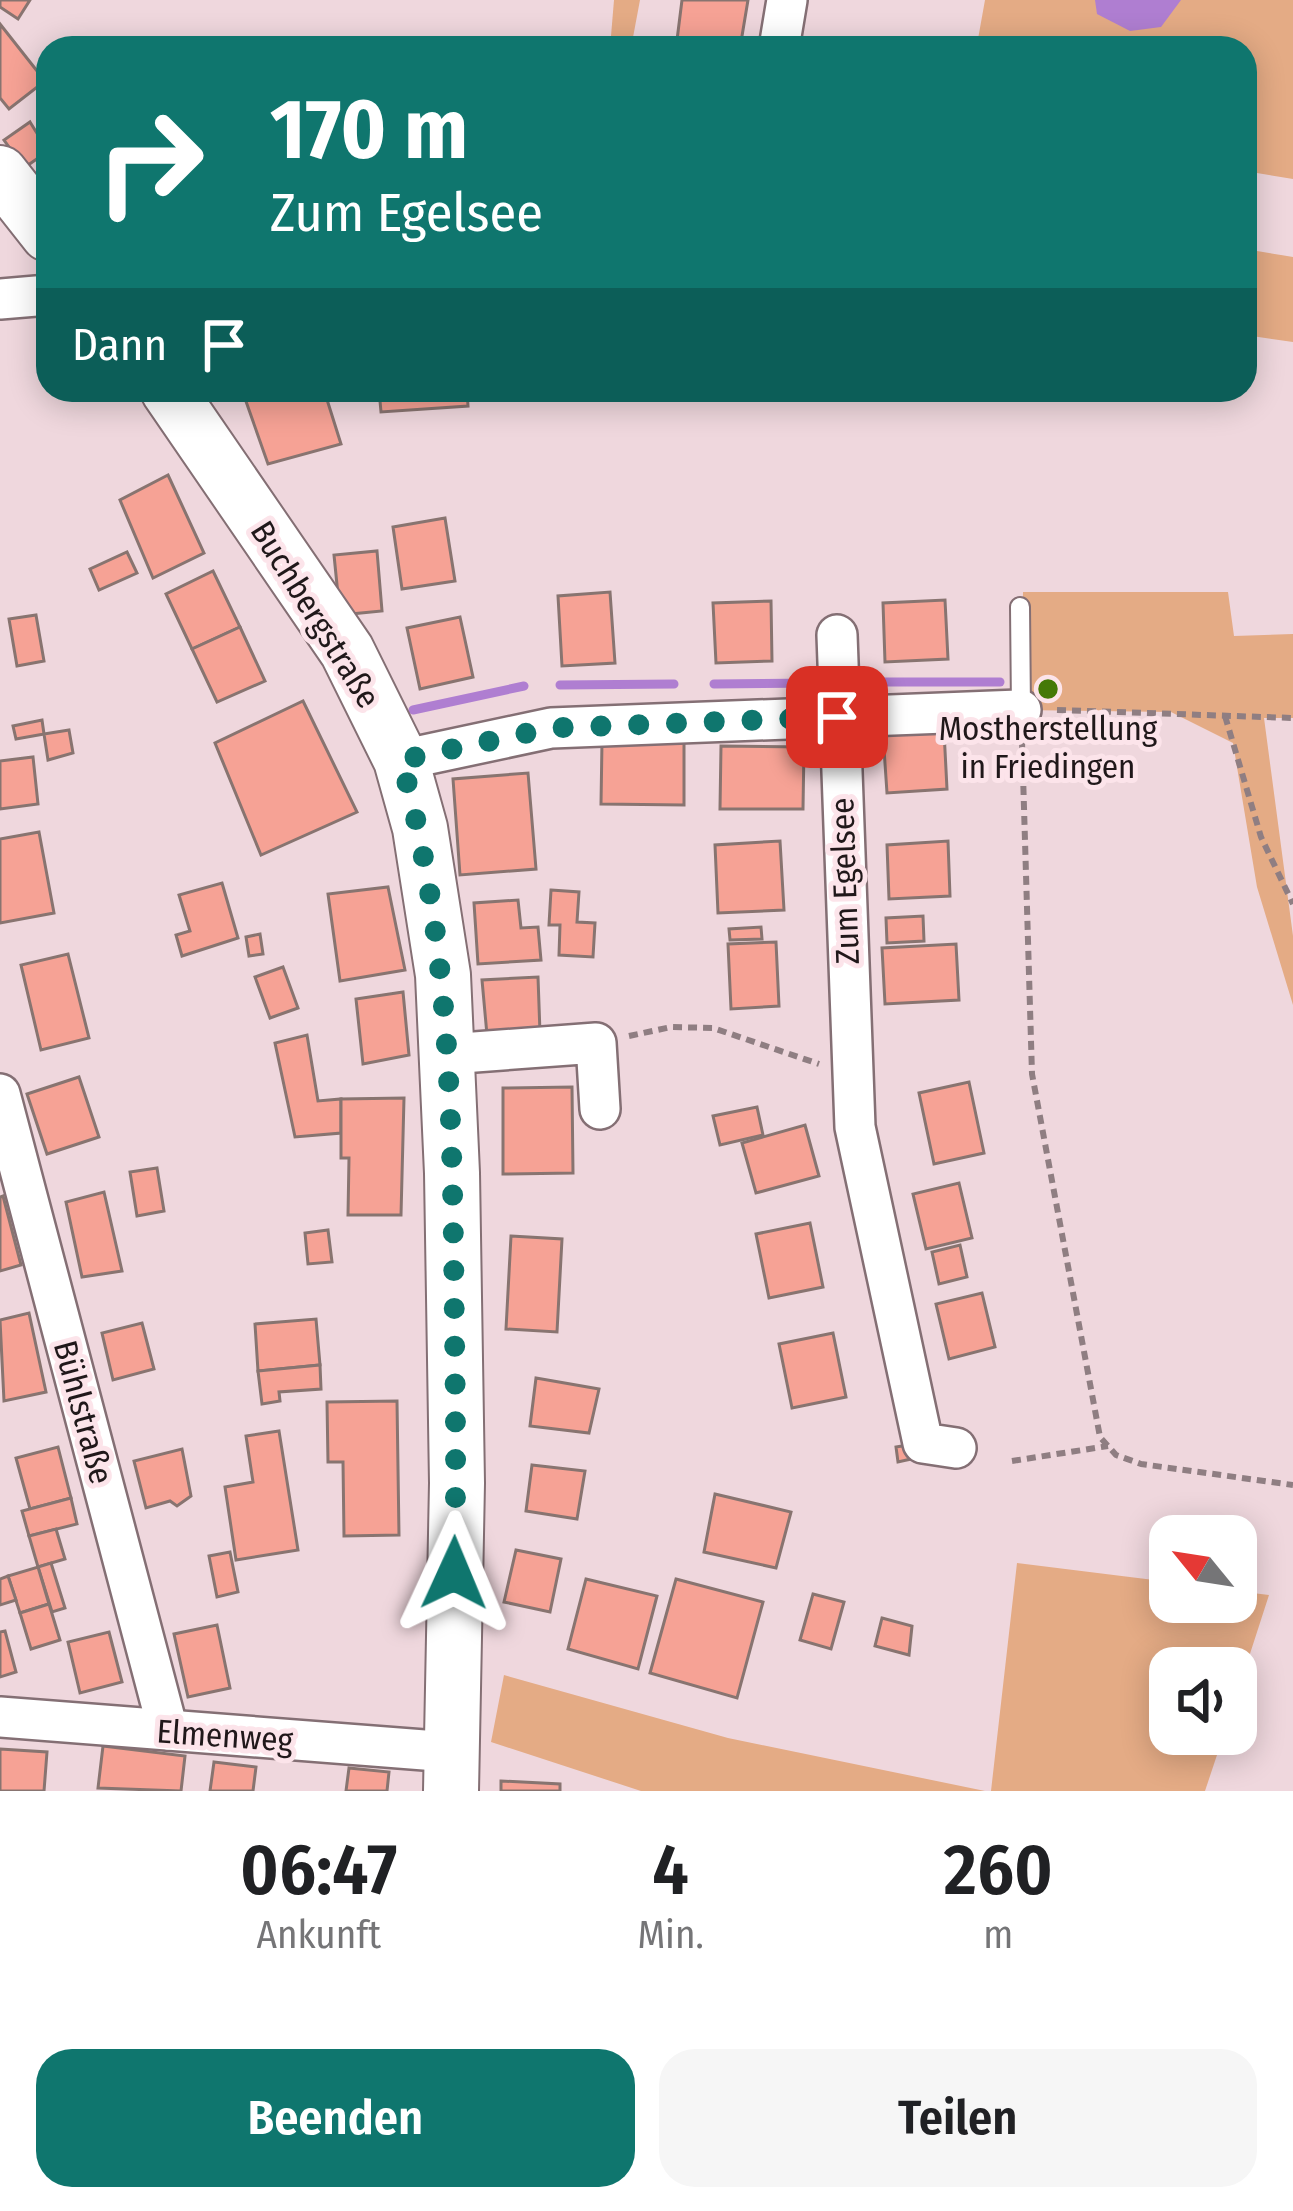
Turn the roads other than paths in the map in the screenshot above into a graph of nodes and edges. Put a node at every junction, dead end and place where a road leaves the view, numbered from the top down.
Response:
1 (787, 0) edge
2 (780, 36) edge
3 (0, 173) edge
4 (36, 218) edge
5 (36, 296) edge
6 (0, 298) edge
7 (176, 402) edge
8 (1020, 607) dead end
9 (837, 635) dead end
10 (1021, 710) joint
11 (837, 717) junction
12 (401, 760) junction
13 (448, 1054) junction
14 (0, 1094) edge
15 (600, 1109) dead end
16 (956, 1448) dead end
17 (0, 1718) edge
18 (168, 1730) junction
19 (450, 1772) edge

1 - 2 street
3 - 4 main road
5 - 6 street
7 - 12 main road, Buchbergstraße
8 - 10 lane
9 - 11 street, Zum Egelsee
10 - 11 street
11 - 12 street
11 - 16 street, Zum Egelsee
12 - 13 main road, Buchbergstraße
13 - 15 street
13 - 19 main road, Buchbergstraße
14 - 18 street, Bühlstraße
17 - 18 street, Elmenweg
18 - 19 street, Elmenweg

